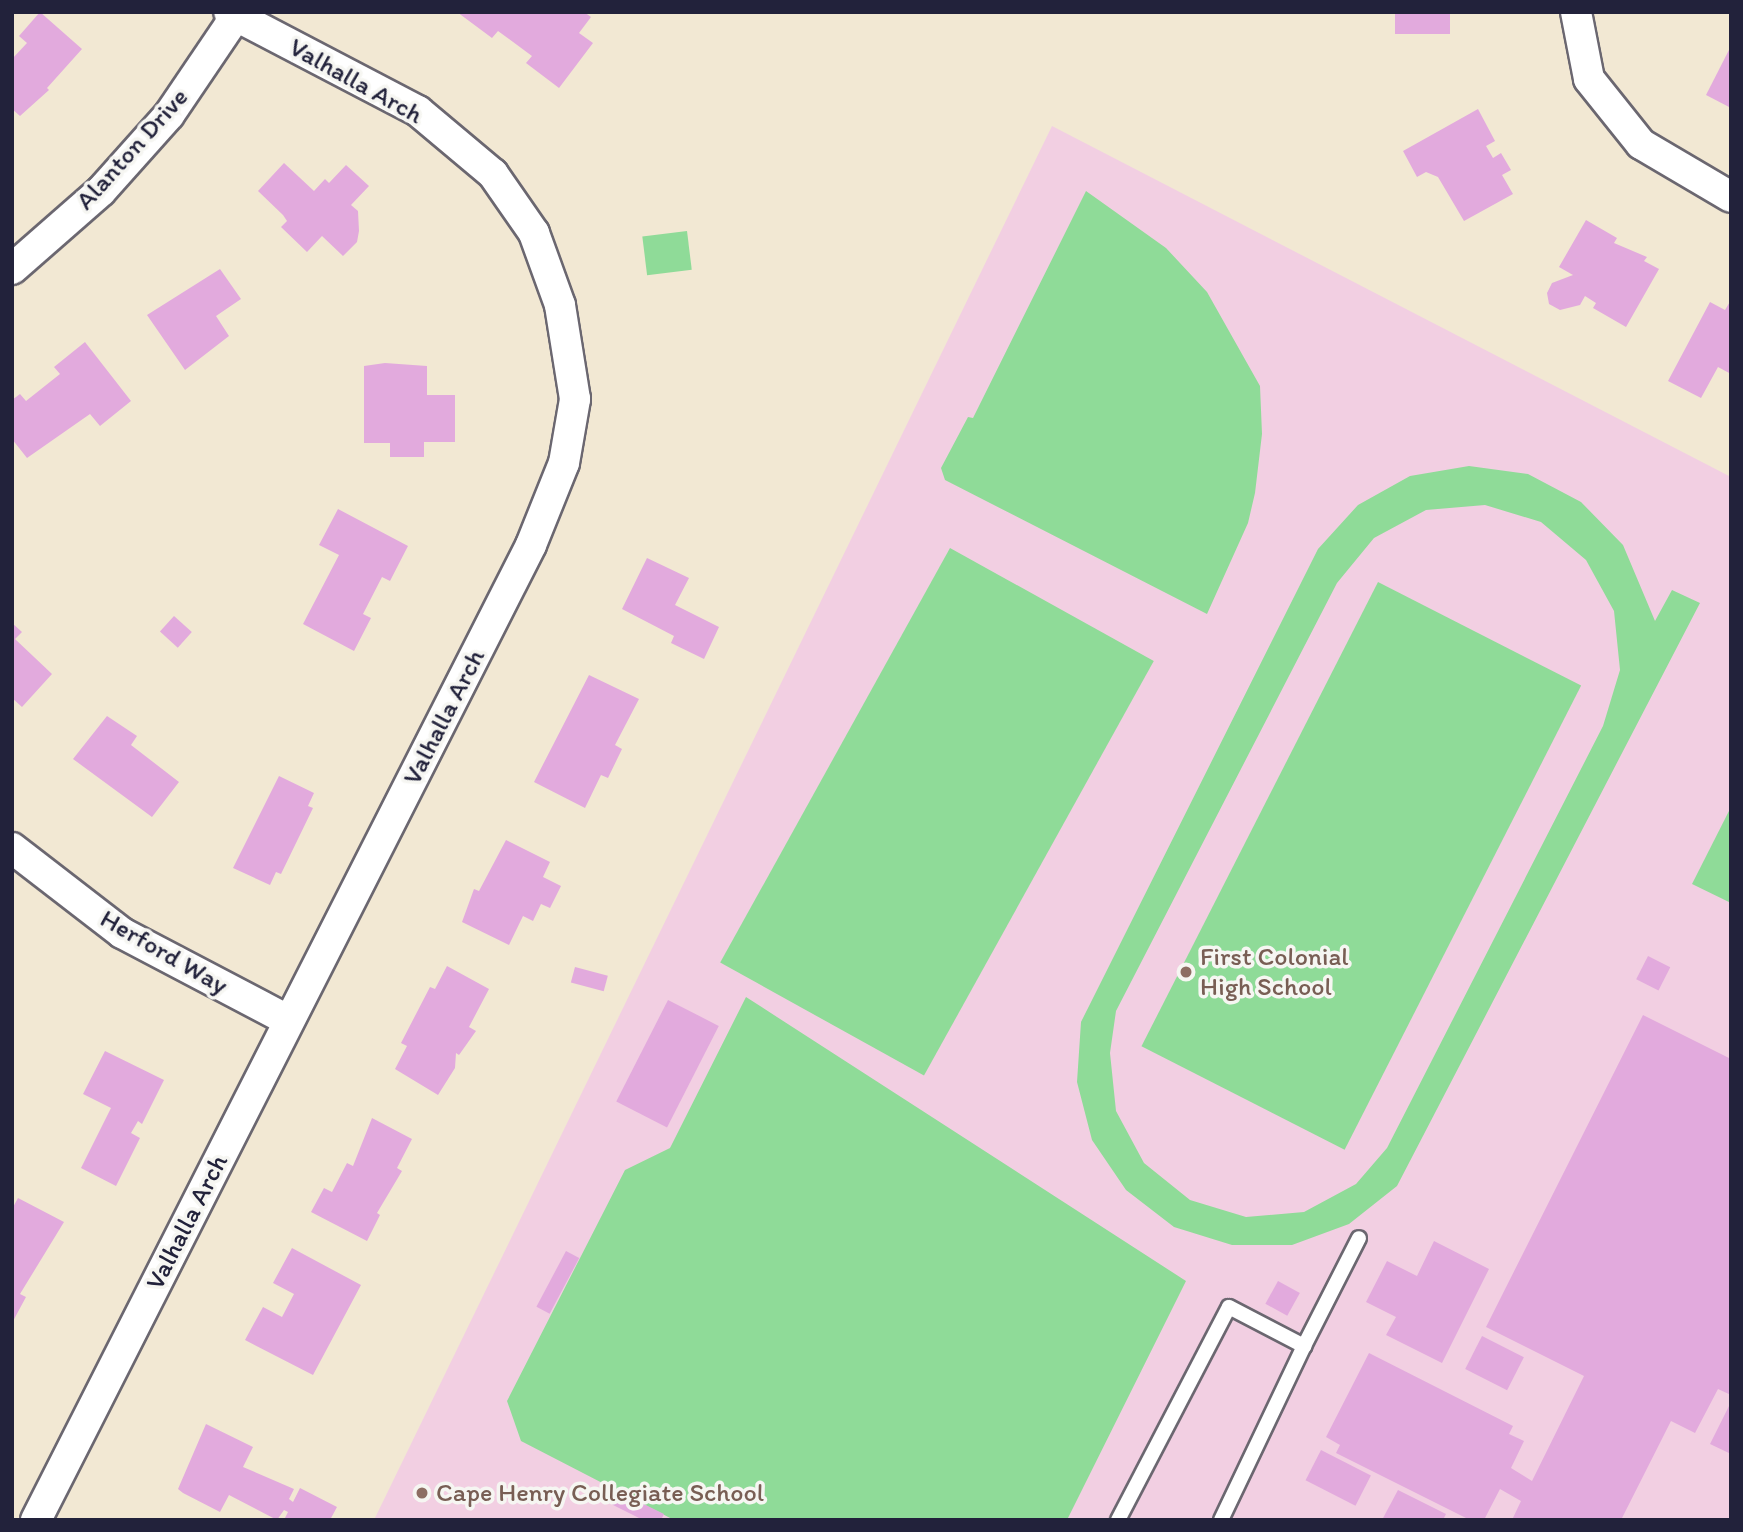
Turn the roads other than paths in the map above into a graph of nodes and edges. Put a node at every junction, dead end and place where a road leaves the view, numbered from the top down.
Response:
1 (1576, 12) edge
2 (233, 14) edge
3 (1731, 197) edge
4 (12, 269) edge
5 (12, 848) edge
6 (289, 1020) junction
7 (1359, 1238) dead end
8 (1304, 1346) junction
9 (36, 1520) edge
10 (1118, 1520) edge
11 (1221, 1520) edge

1 - 3 street
2 - 4 street, Alanton Drive
2 - 6 street, Valhalla Arch
5 - 6 street, Herford Way
6 - 9 street, Valhalla Arch
7 - 8 lane
8 - 10 lane
8 - 11 lane

